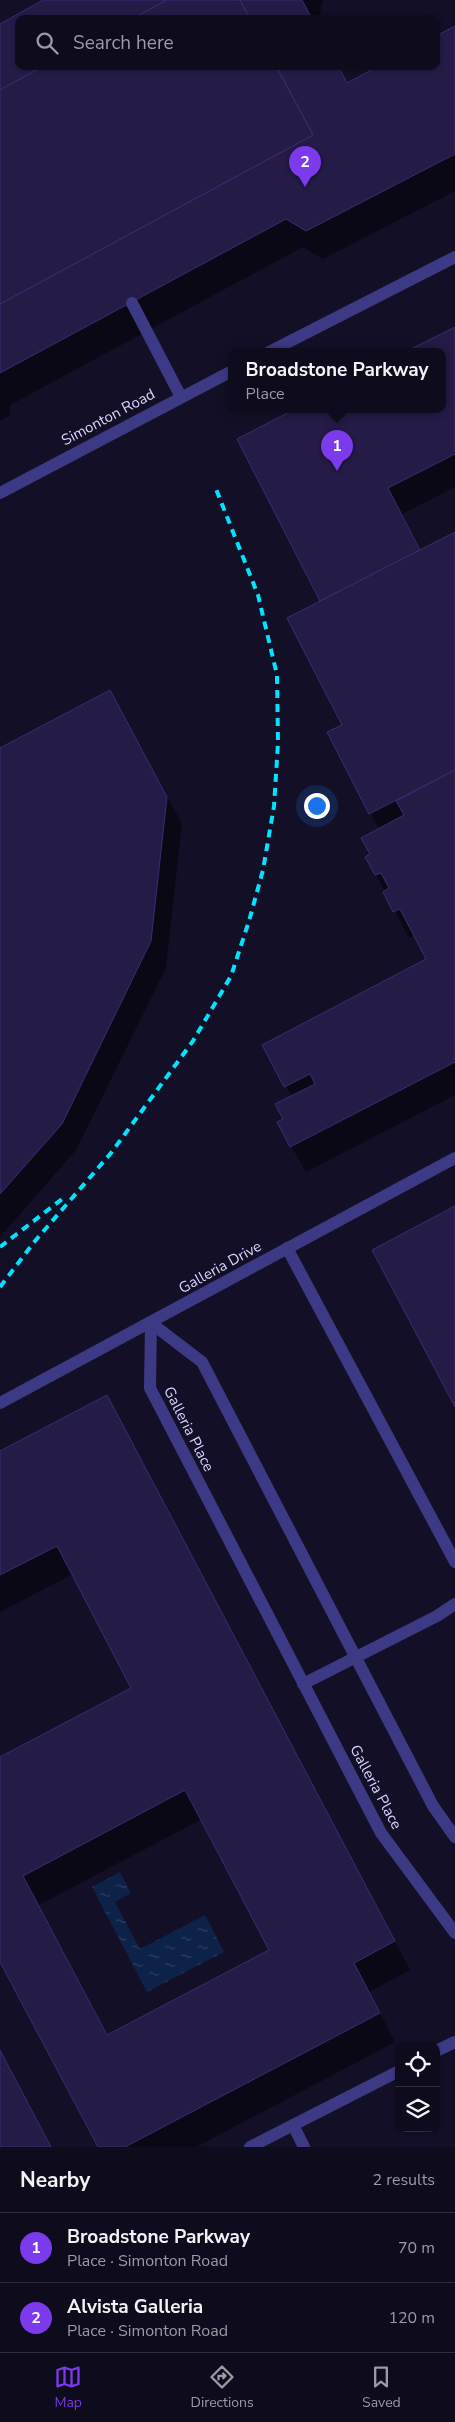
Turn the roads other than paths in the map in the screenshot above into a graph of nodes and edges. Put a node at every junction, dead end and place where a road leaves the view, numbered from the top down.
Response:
1 (455, 257) edge
2 (132, 303) dead end
3 (277, 348) edge
4 (228, 373) edge
5 (181, 397) junction
6 (0, 493) edge
7 (455, 1158) edge
8 (288, 1248) junction
9 (150, 1323) junction
10 (0, 1403) edge
11 (455, 1562) edge
12 (455, 1604) edge
13 (356, 1658) junction
14 (303, 1684) junction
15 (455, 1837) edge
16 (455, 1933) edge
17 (455, 2042) edge
18 (440, 2049) edge
19 (395, 2073) edge
20 (293, 2125) junction
21 (250, 2147) edge
22 (304, 2147) edge

1 - 3 street
2 - 5 street
4 - 5 street, Simonton Road
5 - 6 street, Simonton Road
7 - 8 street, Galleria Drive
8 - 9 street, Galleria Drive
8 - 11 street
9 - 10 street, Galleria Drive
9 - 13 street
9 - 14 street, Galleria Place
12 - 13 street
13 - 14 street
13 - 15 street
14 - 16 street, Galleria Place
17 - 18 street
19 - 20 street
20 - 21 street
20 - 22 street

